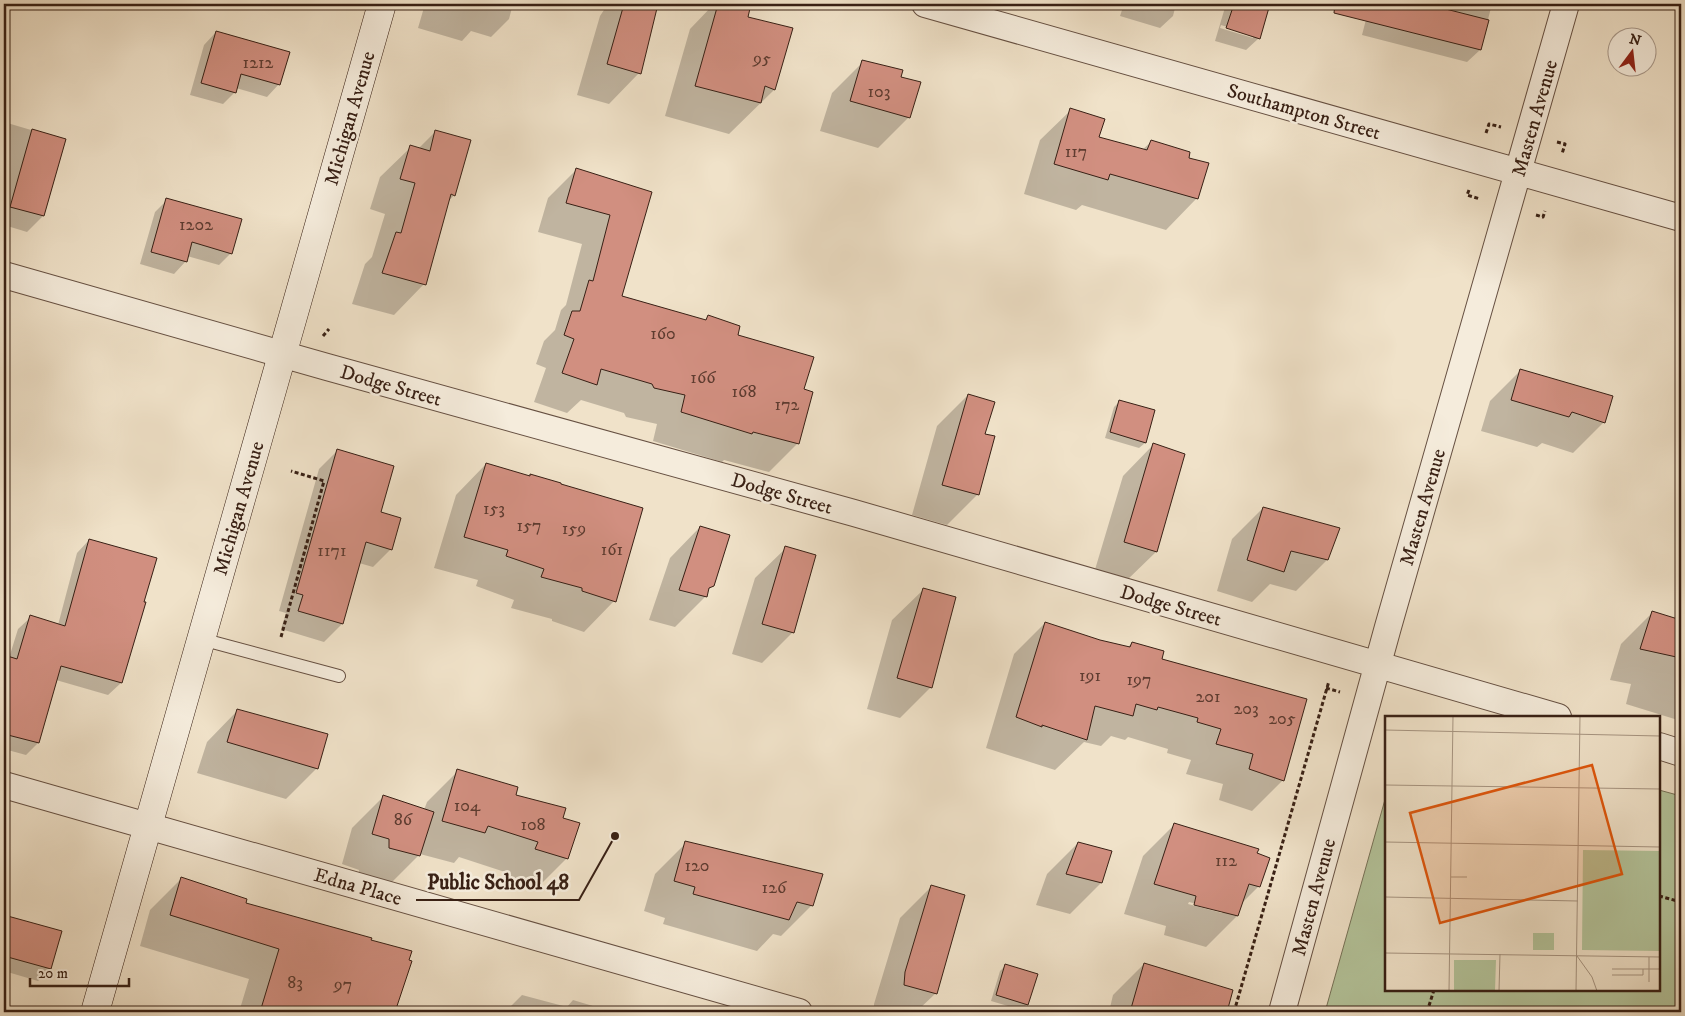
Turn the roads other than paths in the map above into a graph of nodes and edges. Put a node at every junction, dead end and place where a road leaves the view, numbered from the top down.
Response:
1 (382, 4) edge
2 (926, 4) edge
3 (1566, 4) edge
4 (1519, 172) junction
5 (1681, 218) edge
6 (4, 275) edge
7 (282, 354) junction
8 (201, 638) junction
9 (1377, 666) junction
10 (340, 676) dead end
11 (1554, 716) edge
12 (1660, 746) edge
13 (1681, 753) edge
14 (4, 784) edge
15 (148, 826) junction
16 (95, 1012) edge
17 (799, 1012) edge
18 (1282, 1012) edge

1 - 7 street, Michigan Avenue
2 - 4 street, Southampton Street
3 - 4 street, Masten Avenue
4 - 5 street, Southampton Street
4 - 9 street, Masten Avenue
6 - 7 street, Dodge Street
7 - 8 street, Michigan Avenue
7 - 9 street, Dodge Street
8 - 10 lane
8 - 15 street, Michigan Avenue
9 - 11 street, Dodge Street
9 - 18 street, Masten Avenue
12 - 13 street
14 - 15 street, Edna Place
15 - 16 street, Michigan Avenue
15 - 17 street, Edna Place

